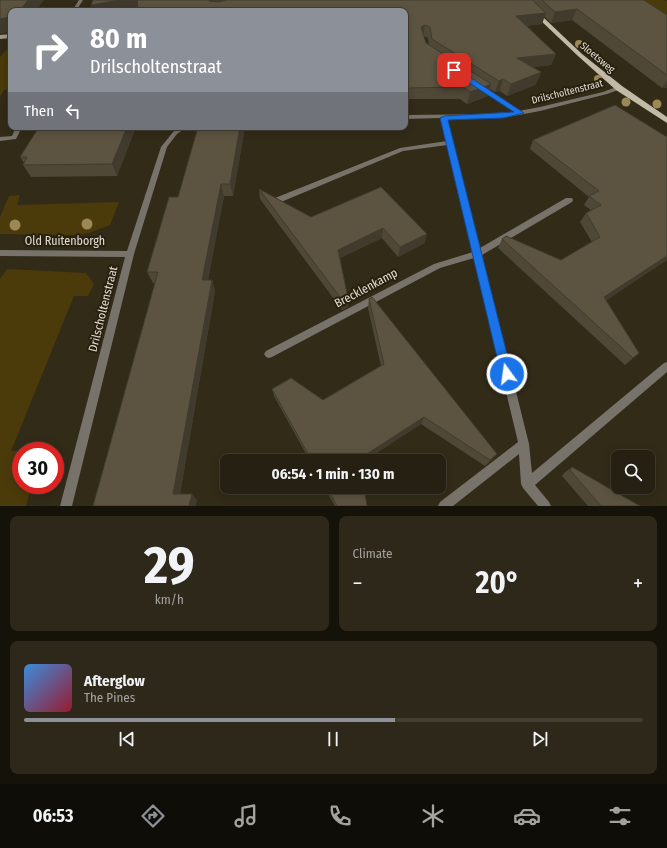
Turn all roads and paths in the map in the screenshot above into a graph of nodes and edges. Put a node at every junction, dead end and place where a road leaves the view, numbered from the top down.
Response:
1 (522, 0) edge
2 (474, 83) edge
3 (619, 88) junction
4 (521, 113) junction
5 (408, 118) edge
6 (444, 118) junction
7 (667, 121) edge
8 (18, 130) edge
9 (180, 130) edge
10 (0, 139) edge
11 (450, 143) junction
12 (278, 200) edge
13 (569, 200) dead end
14 (0, 253) edge
15 (130, 254) junction
16 (477, 254) junction
17 (269, 354) dead end
18 (667, 366) edge
19 (524, 444) junction
20 (527, 484) junction
21 (66, 506) edge
22 (444, 506) edge
23 (544, 506) edge

1 - 3 main road, Sloetsweg
2 - 4 street, Drilscholtenstraat
3 - 4 street, Drilscholtenstraat
3 - 7 main road, Sloetsweg
4 - 6 street, Drilscholtenstraat
5 - 6 street, Drilscholtenstraat
6 - 11 street
8 - 10 street
9 - 15 street, Drilscholtenstraat
11 - 12 street
11 - 16 street
13 - 16 street, Brecklenkamp
14 - 15 street, Old Ruitenborgh
15 - 21 street, Drilscholtenstraat
16 - 17 street, Brecklenkamp
16 - 19 street
18 - 20 street
19 - 20 street
19 - 22 street
20 - 23 street

